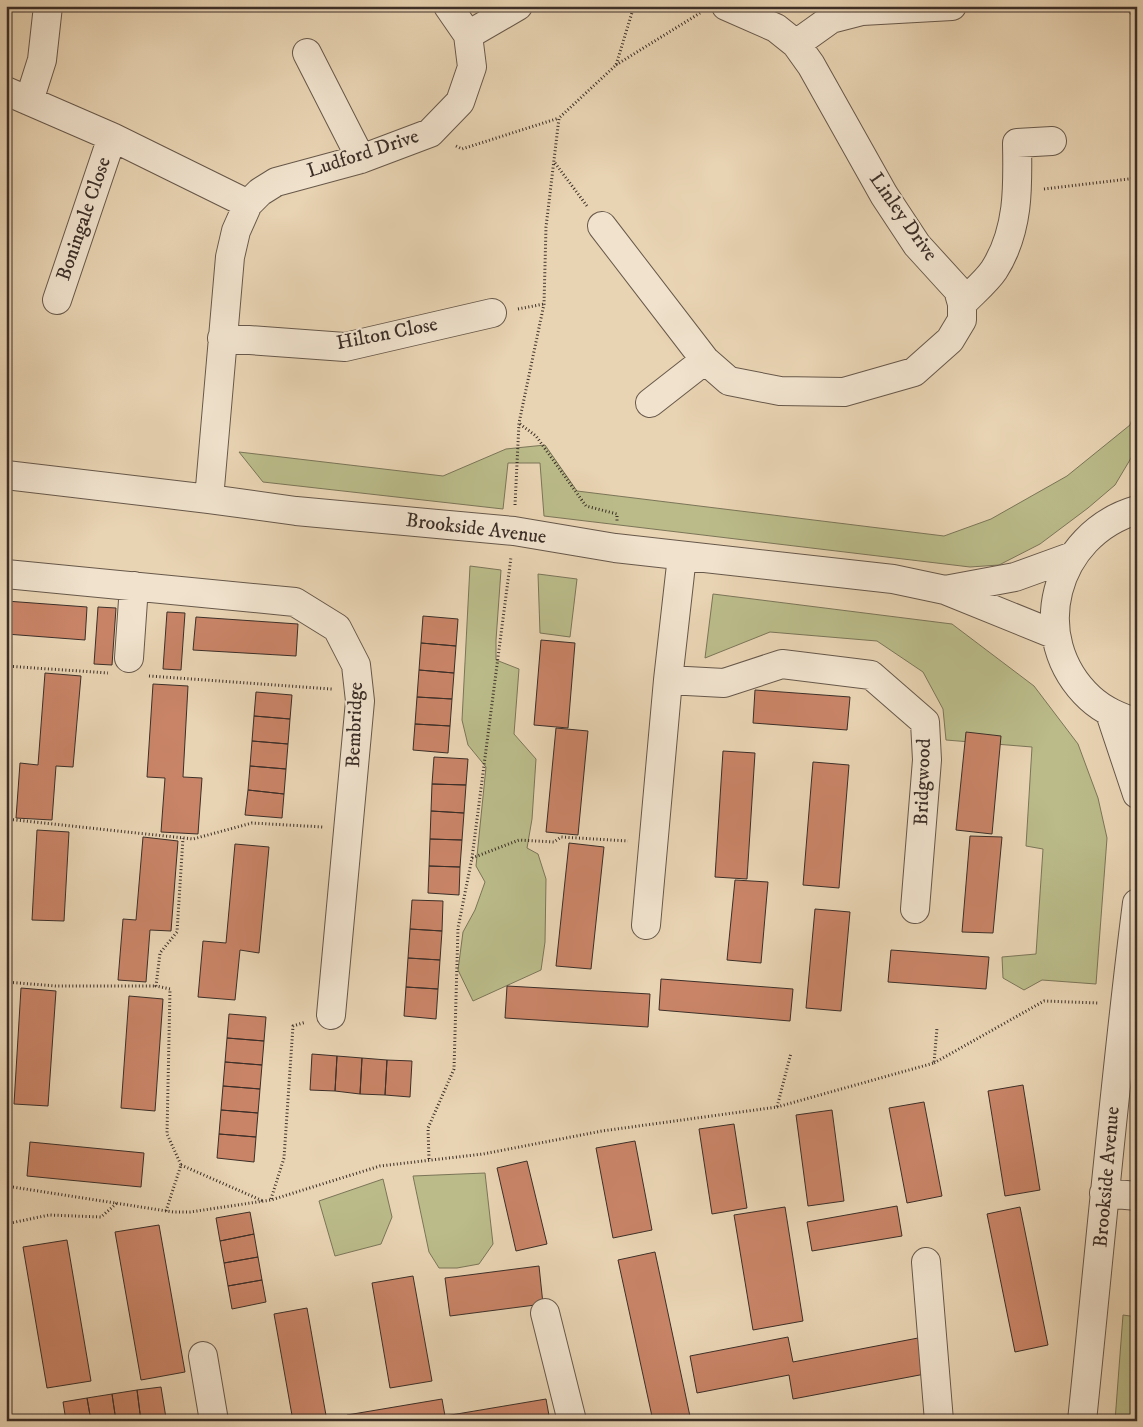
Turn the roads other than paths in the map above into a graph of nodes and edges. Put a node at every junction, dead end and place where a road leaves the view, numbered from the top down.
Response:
1 (48, 6) edge
2 (448, 6) edge
3 (518, 6) edge
4 (952, 6) edge
5 (713, 9) edge
6 (468, 35) junction
7 (796, 44) junction
8 (307, 52) dead end
9 (18, 96) edge
10 (112, 137) junction
11 (1052, 142) dead end
12 (361, 159) junction
13 (248, 204) junction
14 (602, 226) road end
15 (57, 300) dead end
16 (962, 304) junction
17 (492, 313) dead end
18 (222, 338) junction
19 (705, 360) junction
20 (650, 403) dead end
21 (6, 475) edge
22 (1137, 490) edge
23 (209, 499) junction
24 (1129, 512) edge
25 (682, 556) junction
26 (1073, 556) junction
27 (6, 574) edge
28 (134, 586) junction
29 (945, 590) junction
30 (1056, 634) junction
31 (129, 669) road end
32 (668, 680) junction
33 (1110, 713) junction
34 (1137, 723) edge
35 (1137, 794) edge
36 (1137, 903) edge
37 (915, 909) dead end
38 (646, 925) dead end
39 (331, 1015) road end
40 (1104, 1193) junction
41 (1137, 1196) edge
42 (926, 1262) dead end
43 (545, 1313) dead end
44 (203, 1356) dead end
45 (214, 1421) edge
46 (572, 1421) edge
47 (939, 1421) edge
48 (1082, 1421) edge

1 - 9 street
2 - 6 street, Ludford Drive
3 - 6 street
4 - 7 street
5 - 7 street, Linley Drive
6 - 12 street, Ludford Drive
7 - 16 street, Linley Drive
8 - 12 street
9 - 10 street
10 - 13 street
10 - 15 street, Boningale Close
11 - 16 street
12 - 13 street, Ludford Drive
13 - 18 street, Ludford Drive
14 - 19 street
16 - 19 street
17 - 18 street, Hilton Close
18 - 23 street, Ludford Drive
19 - 20 street
21 - 23 street, Brookside Avenue
22 - 24 street
23 - 25 street, Brookside Avenue
24 - 26 street
25 - 29 street, Brookside Avenue
25 - 32 street
26 - 29 street, Brookside Avenue
26 - 30 street
27 - 28 street, Bembridge
28 - 31 street
28 - 39 street, Bembridge
29 - 30 street, Brookside Avenue
30 - 33 street
32 - 37 street, Bridgwood
32 - 38 street
33 - 34 street
33 - 35 street
36 - 40 street, Brookside Avenue
40 - 41 street
40 - 48 street, Brookside Avenue
42 - 47 street
43 - 46 street
44 - 45 street

